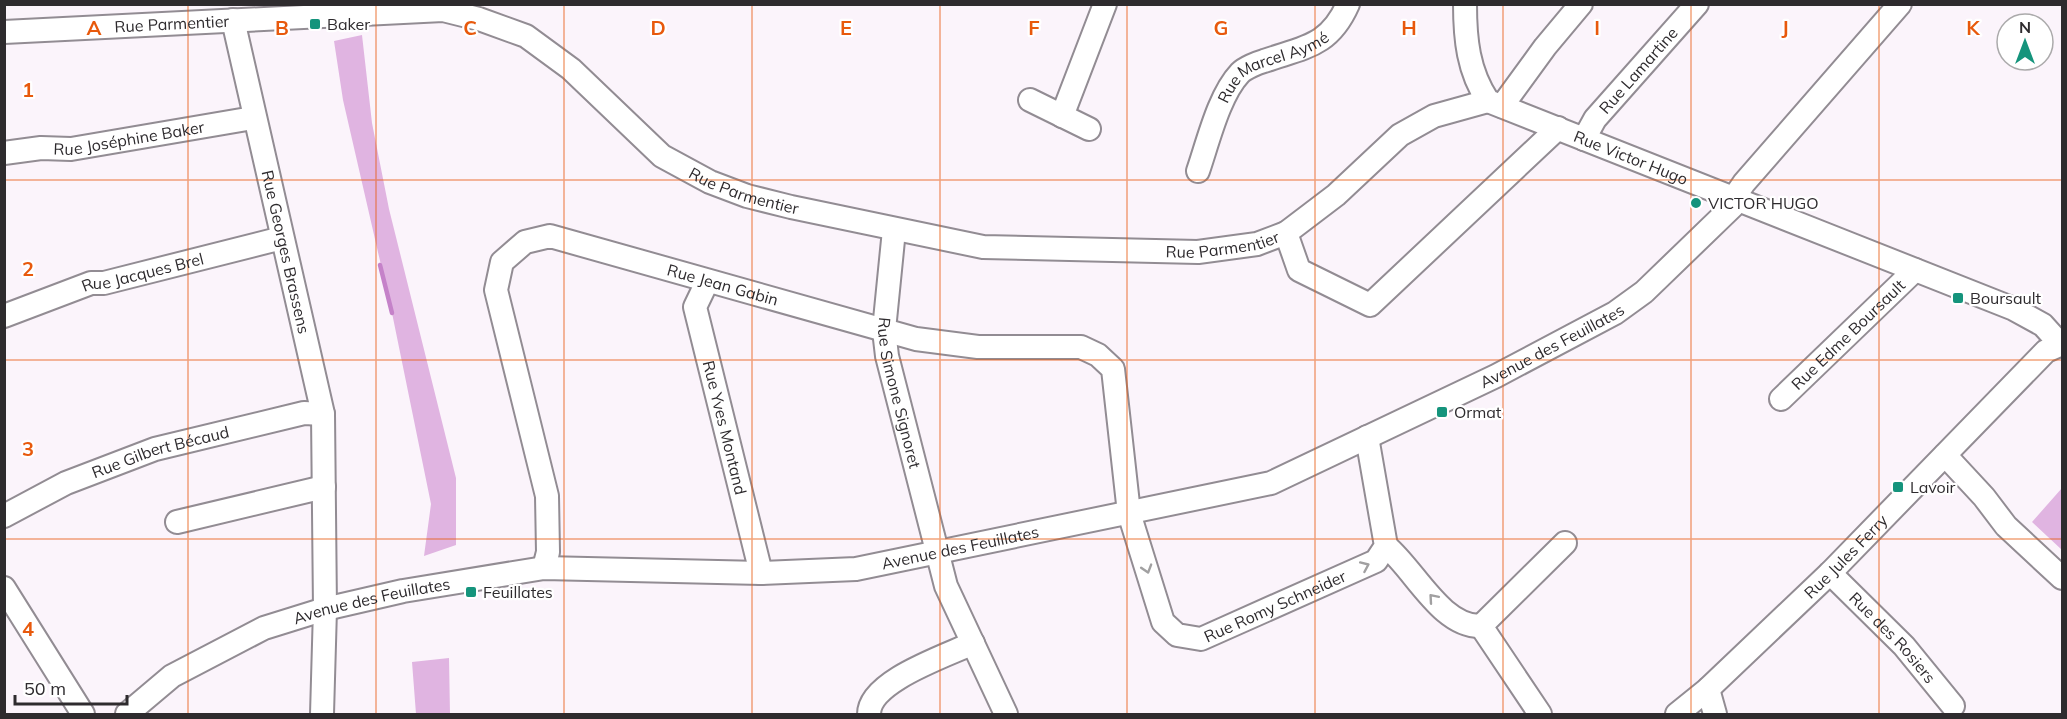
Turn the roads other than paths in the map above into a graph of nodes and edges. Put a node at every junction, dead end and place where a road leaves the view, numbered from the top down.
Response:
1 (1105, 4) edge
2 (1348, 4) edge
3 (1465, 4) edge
4 (1581, 4) edge
5 (1697, 4) edge
6 (1900, 4) edge
7 (233, 20) junction
8 (4, 32) edge
9 (1030, 100) dead end
10 (1495, 103) junction
11 (1062, 116) junction
12 (253, 118) junction
13 (1558, 128) junction
14 (1089, 129) dead end
15 (1584, 139) junction
16 (4, 153) edge
17 (1198, 171) dead end
18 (1733, 199) junction
19 (894, 230) junction
20 (1286, 233) junction
21 (282, 238) junction
22 (1915, 270) junction
23 (707, 282) junction
24 (4, 316) edge
25 (884, 330) junction
26 (2062, 344) edge
27 (1781, 399) dead end
28 (323, 414) junction
29 (1367, 437) junction
30 (1944, 455) junction
31 (324, 487) junction
32 (1129, 513) junction
33 (4, 516) edge
34 (177, 522) dead end
35 (1565, 543) dead end
36 (1386, 546) junction
37 (936, 554) junction
38 (544, 568) junction
39 (761, 573) junction
40 (1830, 573) junction
41 (2062, 578) edge
42 (4, 588) edge
43 (326, 609) junction
44 (1481, 626) junction
45 (973, 643) junction
46 (1708, 689) junction
47 (1953, 706) dead end
48 (1686, 712) edge
49 (83, 714) edge
50 (127, 714) edge
51 (322, 714) edge
52 (869, 714) edge
53 (1006, 714) edge
54 (1540, 714) edge
55 (1715, 714) edge

1 - 11 street
2 - 17 street, Rue Marcel Aymé
3 - 10 street
4 - 10 street
5 - 15 street, Rue Lamartine
6 - 18 street, Avenue des Feuillates
7 - 8 street, Rue Parmentier
7 - 12 street, Rue Georges Brassens
7 - 19 street, Rue Parmentier
9 - 11 street
10 - 13 street, Rue Victor Hugo
10 - 20 street, Rue Parmentier
11 - 14 street
12 - 16 street, Rue Joséphine Baker
12 - 21 street, Rue Georges Brassens
13 - 15 street, Rue Victor Hugo
13 - 20 street
15 - 18 street, Rue Victor Hugo
18 - 22 street, Rue Victor Hugo
18 - 29 street, Avenue des Feuillates
19 - 20 street, Rue Parmentier
19 - 25 street, Rue Simone Signoret
21 - 24 street, Rue Jacques Brel
21 - 28 street, Rue Georges Brassens
22 - 26 street, Rue Victor Hugo
22 - 27 street, Rue Edme Boursault
23 - 25 street, Rue Jean Gabin
23 - 38 street, Rue Jean Gabin
23 - 39 street, Rue Yves Montand
25 - 32 street, Rue Jean Gabin
25 - 37 street, Rue Simone Signoret
26 - 30 street, Rue Jules Ferry
28 - 31 street, Rue Georges Brassens
28 - 33 street, Rue Gilbert Bécaud
29 - 32 street, Avenue des Feuillates
29 - 36 street
30 - 40 street, Rue Jules Ferry
30 - 41 street
31 - 34 street
31 - 43 street, Rue Georges Brassens
32 -> 36 street, Rue Romy Schneider
32 - 37 street, Avenue des Feuillates
35 - 44 street
44 -> 36 street
37 - 39 street, Avenue des Feuillates
37 - 45 street, Rue Simone Signoret
38 - 39 street, Avenue des Feuillates
38 - 43 street, Avenue des Feuillates
40 - 46 street, Rue Jules Ferry
40 - 47 street, Rue des Rosiers
42 - 49 street
43 - 50 street, Avenue des Feuillates
43 - 51 street, Rue Georges Brassens
44 - 54 street
45 - 52 street
45 - 53 street, Rue Simone Signoret
46 - 48 street, Rue Jules Ferry
46 - 55 street

